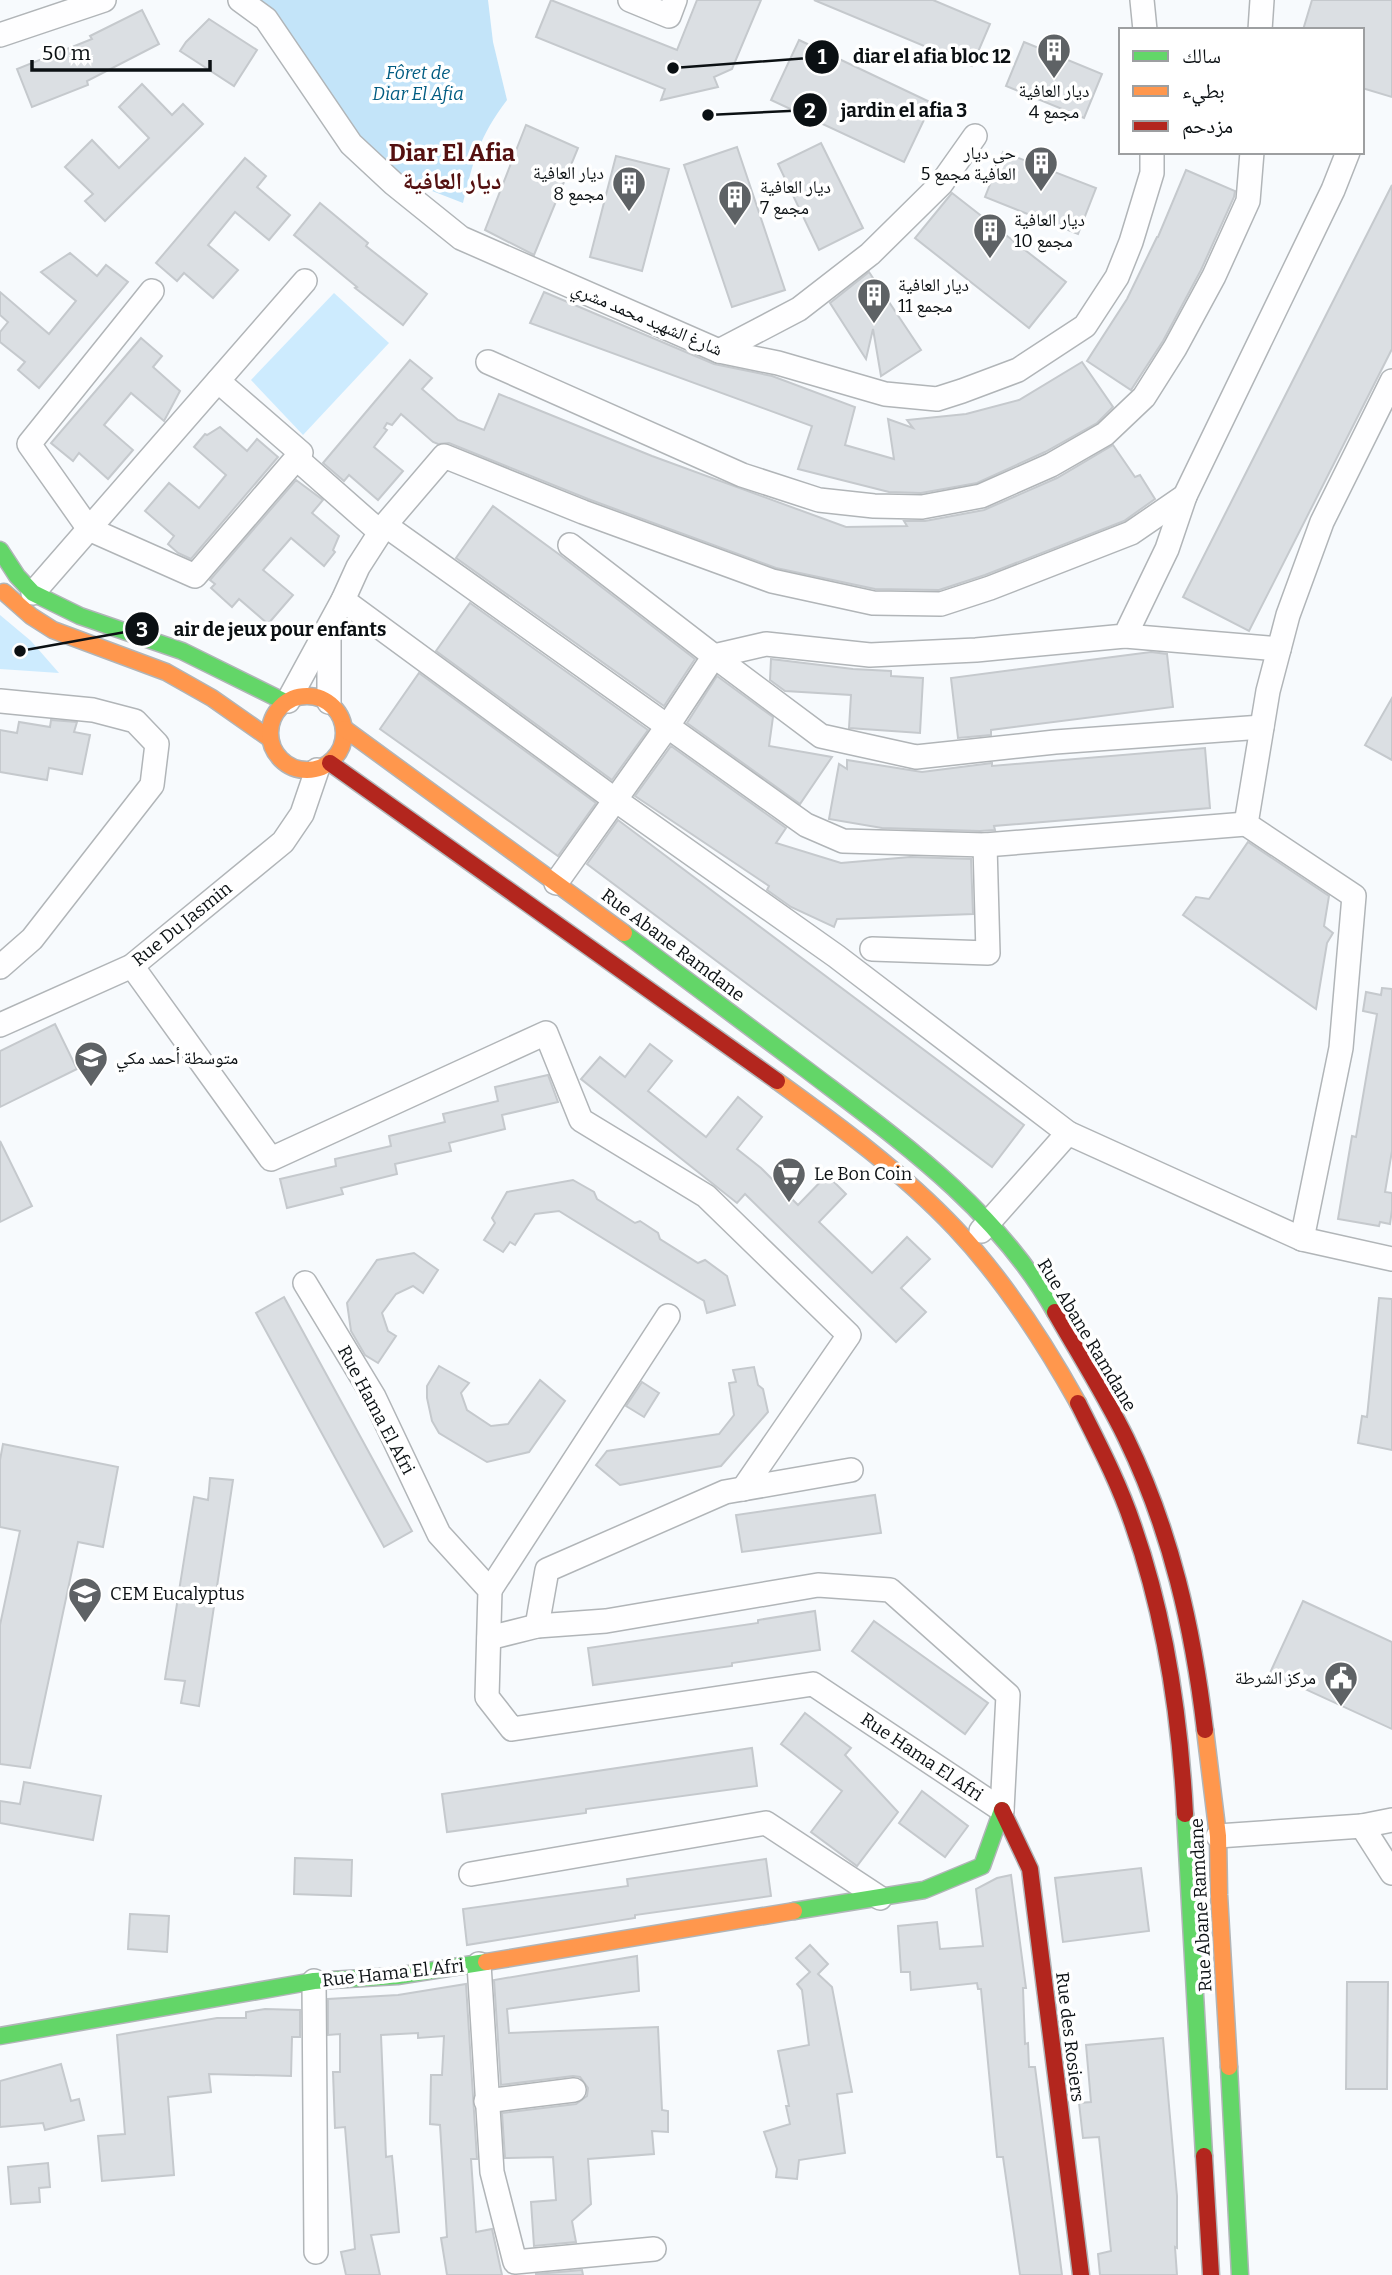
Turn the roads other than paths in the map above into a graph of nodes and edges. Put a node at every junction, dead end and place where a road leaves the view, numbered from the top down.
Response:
1 (104, 0) edge
2 (240, 0) edge
3 (630, 0) edge
4 (675, 0) edge
5 (1142, 0) edge
6 (1262, 0) edge
7 (1145, 28) edge
8 (1260, 28) edge
9 (0, 35) edge
10 (975, 136) dead end
11 (1152, 154) edge
12 (1252, 154) edge
13 (1347, 154) edge
14 (305, 281) dead end
15 (152, 291) dead end
16 (719, 351) junction
17 (488, 362) dead end
18 (218, 381) junction
19 (1392, 381) edge
20 (296, 458) junction
21 (1185, 496) junction
22 (89, 528) junction
23 (382, 529) junction
24 (570, 545) dead end
25 (0, 550) edge
26 (0, 587) edge
27 (33, 593) junction
28 (343, 600) junction
29 (329, 625) junction
30 (1125, 636) junction
31 (1279, 649) junction
32 (714, 656) junction
33 (0, 701) edge
34 (286, 702) junction
35 (328, 702) junction
36 (667, 727) junction
37 (1262, 727) junction
38 (345, 729) junction
39 (269, 738) junction
40 (324, 767) junction
41 (614, 799) junction
42 (1247, 824) junction
43 (985, 845) junction
44 (556, 883) junction
45 (872, 949) dead end
46 (132, 966) junction
47 (0, 967) edge
48 (0, 1025) edge
49 (1068, 1133) junction
50 (989, 1222) junction
51 (1302, 1239) junction
52 (970, 1244) junction
53 (1392, 1259) edge
54 (305, 1283) dead end
55 (668, 1316) dead end
56 (852, 1470) dead end
57 (743, 1489) junction
58 (490, 1590) junction
59 (537, 1626) junction
60 (489, 1638) junction
61 (1002, 1810) junction
62 (1392, 1820) edge
63 (1362, 1826) junction
64 (1218, 1836) junction
65 (1392, 1872) edge
66 (471, 1874) dead end
67 (880, 1898) junction
68 (479, 1964) junction
69 (314, 1981) junction
70 (0, 2036) edge
71 (574, 2090) dead end
72 (486, 2101) junction
73 (654, 2249) dead end
74 (316, 2252) dead end
75 (1081, 2275) edge
76 (1211, 2275) edge
77 (1240, 2275) edge

1 - 9 street
2 - 16 street, شارغ الشهيد محمد مشري
3 - 4 street
5 - 7 street
6 - 8 street
10 - 16 street
11 - 16 street, شارغ الشهيد محمد مشري
12 - 17 street
13 - 21 street
14 - 18 street
15 - 22 street
18 - 20 street
18 - 22 street
19 - 31 street
20 - 22 street
20 - 23 street
21 - 23 street
21 - 30 street
22 - 27 street
23 - 28 street
23 - 36 street
24 - 32 street
25 - 27 street
26 - 39 street
27 - 34 street
28 - 29 street
28 - 41 street
29 - 34 street
29 - 35 street
30 - 31 street
30 - 32 street
31 - 37 street
32 - 36 street
32 - 37 street
33 - 47 street
34 - 35 street
34 - 39 street
35 - 38 street
36 - 41 street
36 - 43 street
37 - 42 street
38 - 40 street
38 - 44 street, Rue Abane Ramdane
39 - 40 street
40 - 46 street, Rue Du Jasmin
40 - 52 street
41 - 44 street
41 - 49 street
42 - 43 street
42 - 51 street
43 - 45 street
44 - 50 street, Rue Abane Ramdane
46 - 48 street, Rue Du Jasmin
46 - 57 street
49 - 50 street
49 - 51 street
50 - 52 street
50 - 64 street, Rue Abane Ramdane
51 - 53 street
52 - 76 street
54 - 58 street, Rue Hama El Afri
55 - 58 street
56 - 57 street
57 - 59 street
58 - 60 street, Rue Hama El Afri
59 - 60 street
59 - 61 street
60 - 61 street, Rue Hama El Afri
61 - 67 street, Rue Hama El Afri
61 - 75 street, Rue des Rosiers
62 - 63 street
63 - 64 street
63 - 65 street
64 - 77 street, Rue Abane Ramdane
66 - 67 street
67 - 68 street, Rue Hama El Afri
68 - 69 street, Rue Hama El Afri
68 - 72 street
69 - 70 street, Rue Hama El Afri
69 - 74 street
71 - 72 street
72 - 73 street

